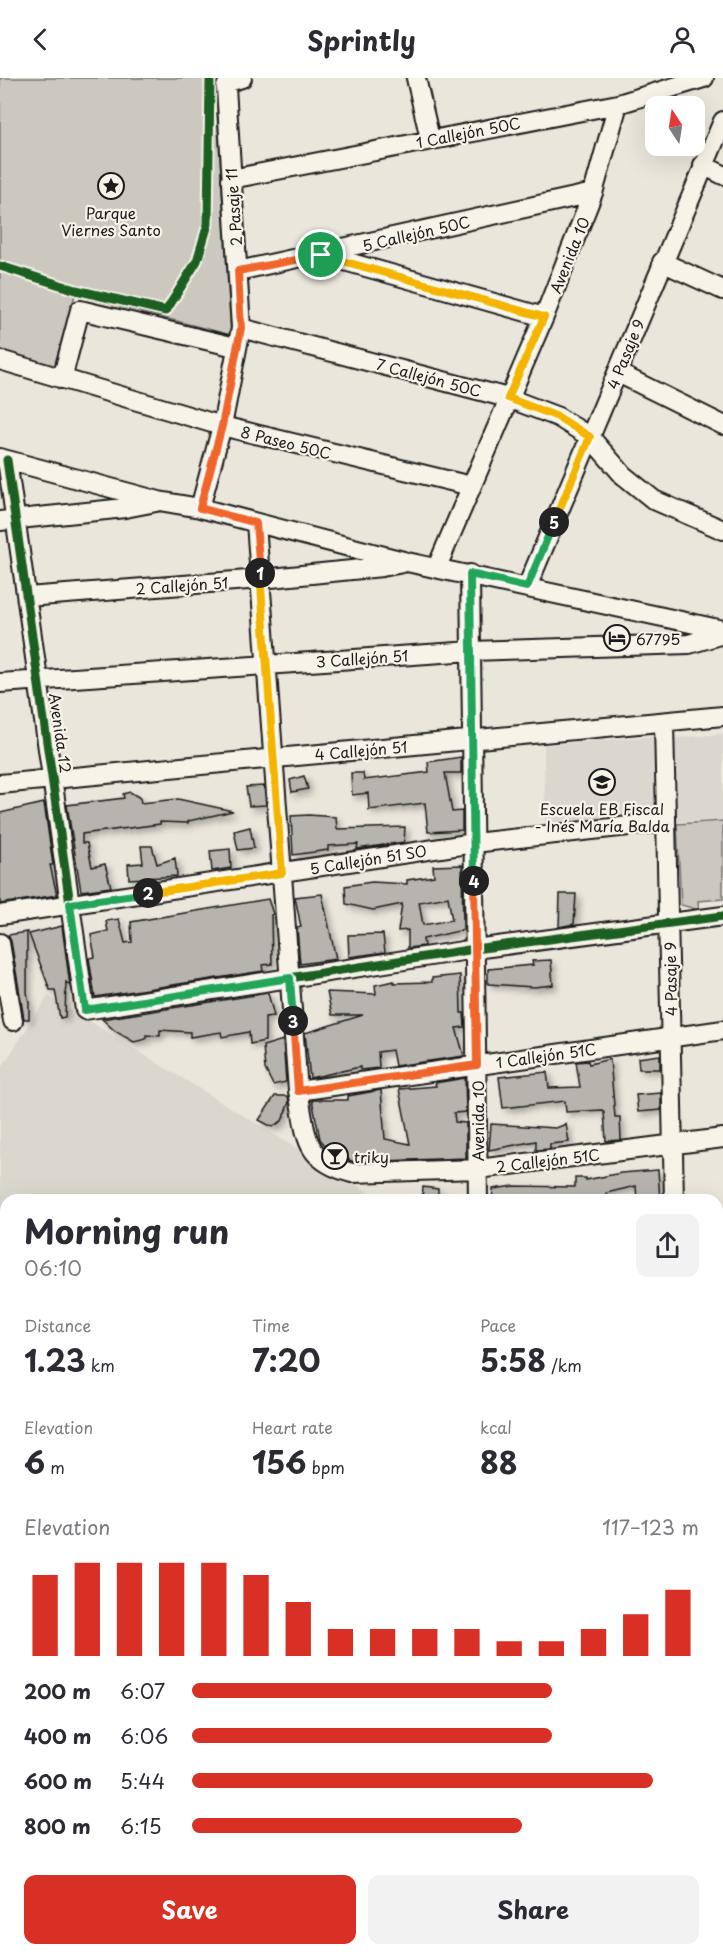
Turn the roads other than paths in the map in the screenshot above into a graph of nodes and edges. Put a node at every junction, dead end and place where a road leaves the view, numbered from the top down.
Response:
1 (416, 78) edge
2 (704, 78) edge
3 (236, 80) edge
4 (618, 104) junction
5 (723, 121) edge
6 (430, 139) junction
7 (703, 165) junction
8 (723, 175) edge
9 (231, 179) junction
10 (593, 193) junction
11 (321, 255) junction
12 (662, 262) junction
13 (238, 271) junction
14 (723, 290) edge
15 (544, 317) junction
16 (241, 328) junction
17 (227, 345) dead end
18 (0, 360) edge
19 (618, 373) junction
20 (62, 379) junction
21 (508, 398) junction
22 (723, 425) edge
23 (222, 426) junction
24 (590, 437) junction
25 (4, 459) edge
26 (471, 486) junction
27 (159, 501) junction
28 (200, 508) junction
29 (8, 520) edge
30 (256, 523) junction
31 (723, 530) edge
32 (407, 562) junction
33 (438, 567) junction
34 (470, 574) junction
35 (261, 579) junction
36 (527, 587) junction
37 (27, 597) junction
38 (723, 632) edge
39 (472, 651) junction
40 (267, 665) junction
41 (39, 680) junction
42 (0, 683) edge
43 (723, 716) edge
44 (664, 722) junction
45 (472, 740) junction
46 (274, 758) junction
47 (52, 779) junction
48 (0, 784) edge
49 (666, 822) junction
50 (474, 843) junction
51 (282, 873) junction
52 (70, 904) junction
53 (0, 915) edge
54 (723, 916) edge
55 (669, 924) junction
56 (0, 943) edge
57 (475, 950) junction
58 (290, 978) junction
59 (13, 1021) dead end
60 (723, 1030) edge
61 (671, 1038) junction
62 (477, 1065) junction
63 (298, 1091) junction
64 (723, 1138) edge
65 (673, 1144) junction
66 (478, 1169) junction
67 (478, 1194) edge
68 (674, 1194) edge

1 - 6 street
2 - 4 street, 1 Callejón 50C
3 - 9 street, 2 Pasaje 11
4 - 6 street, 1 Callejón 50C
4 - 10 street, Avenida 10
5 - 7 street, 4 Pasaje 9
6 - 9 street, 1 Callejón 50C
7 - 8 street
7 - 12 street, 4 Pasaje 9
9 - 13 street, 2 Pasaje 11
10 - 11 street, 5 Callejón 50C
10 - 15 street, Avenida 10
11 - 13 street, 5 Callejón 50C
11 - 15 street
12 - 14 street
12 - 19 street, 4 Pasaje 9
13 - 16 street, 2 Pasaje 11
15 - 21 street, Avenida 10
16 - 21 street, 7 Callejón 50C
16 - 23 street, 2 Pasaje 11
17 - 20 street
18 - 20 street, 8 Paseo 50C
19 - 22 street
19 - 24 street, 4 Pasaje 9
20 - 23 street, 8 Paseo 50C
21 - 24 street, 7 Callejón 50C
21 - 26 street, Avenida 10
23 - 26 street, 8 Paseo 50C
23 - 28 street, 2 Pasaje 11
24 - 31 street, 7 Callejón 50C
24 - 36 street, 4 Pasaje 9
25 - 27 street
25 - 29 street, Avenida 12
26 - 33 street, Avenida 10
27 - 28 street
27 - 29 street
28 - 30 street
29 - 37 street, Avenida 12
30 - 32 street
30 - 35 street
32 - 33 street
32 - 35 street, 2 Callejón 51
33 - 34 street
34 - 36 street
34 - 39 street, Avenida 10
35 - 37 street, 2 Callejón 51
35 - 40 street
36 - 38 street
37 - 41 street, Avenida 12
38 - 39 street, 3 Callejón 51
39 - 40 street, 3 Callejón 51
39 - 45 street, Avenida 10
40 - 41 street, 3 Callejón 51
40 - 46 street
41 - 42 street, 3 Callejón 51
41 - 47 street, Avenida 12
43 - 44 street, 4 Callejón 51
44 - 45 street, 4 Callejón 51
44 - 49 street, 4 Pasaje 9
45 - 46 street, 4 Callejón 51
45 - 50 street, Avenida 10
46 - 47 street, 4 Callejón 51
46 - 51 street
47 - 48 street, 4 Callejón 51
47 - 52 street, Avenida 12
49 - 50 street, 5 Callejón 51 SO
49 - 55 street, 4 Pasaje 9
50 - 51 street, 5 Callejón 51 SO
50 - 57 street, Avenida 10
51 - 52 street, 5 Callejón 51 SO
51 - 58 street
52 - 53 street, 5 Callejón 51 SO
52 - 58 street, Avenida 12
54 - 55 street
55 - 57 street
55 - 61 street, 4 Pasaje 9
56 - 59 street
57 - 58 street
57 - 62 street, Avenida 10
58 - 63 street
60 - 61 street, 1 Callejón 51C
61 - 62 street, 1 Callejón 51C
61 - 65 street, 4 Pasaje 9
62 - 63 street, 1 Callejón 51C
62 - 66 street, Avenida 10
63 - 66 street, 2 Callejón 51C
64 - 65 street, 2 Callejón 51C
65 - 66 street, 2 Callejón 51C
65 - 68 street, 4 Pasaje 9
66 - 67 street, Avenida 10

